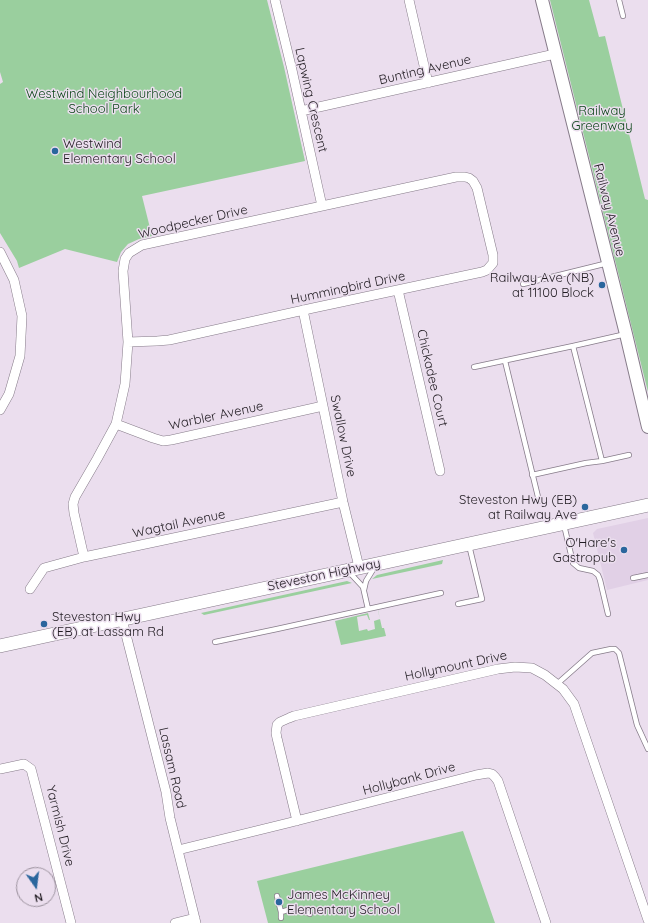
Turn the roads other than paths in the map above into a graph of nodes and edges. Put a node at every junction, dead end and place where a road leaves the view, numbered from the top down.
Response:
1 (275, 0) edge
2 (409, 0) edge
3 (542, 0) edge
4 (619, 0) edge
5 (623, 16) dead end
6 (555, 54) junction
7 (428, 83) junction
8 (301, 111) junction
9 (477, 188) joint
10 (322, 206) junction
11 (0, 252) edge
12 (608, 263) junction
13 (523, 284) dead end
14 (398, 290) junction
15 (303, 310) junction
16 (626, 334) junction
17 (128, 342) junction
18 (573, 346) junction
19 (505, 361) junction
20 (474, 367) dead end
21 (324, 406) junction
22 (0, 410) edge
23 (116, 424) junction
24 (648, 427) edge
25 (628, 455) dead end
26 (602, 461) junction
27 (440, 471) dead end
28 (532, 475) junction
29 (539, 501) dead end
30 (343, 502) junction
31 (648, 505) edge
32 (564, 524) junction
33 (469, 544) junction
34 (84, 558) junction
35 (376, 564) junction
36 (353, 569) junction
37 (648, 575) edge
38 (633, 578) dead end
39 (30, 588) dead end
40 (364, 590) junction
41 (441, 593) dead end
42 (458, 604) dead end
43 (368, 608) junction
44 (608, 614) dead end
45 (122, 619) junction
46 (215, 642) dead end
47 (0, 646) edge
48 (557, 684) junction
49 (648, 749) edge
50 (0, 769) edge
51 (297, 821) junction
52 (178, 850) junction
53 (277, 896) dead end
54 (281, 912) junction
55 (310, 914) dead end
56 (281, 918) dead end
57 (196, 920) edge
58 (648, 920) edge
59 (71, 923) edge
60 (175, 923) edge
61 (546, 923) edge

1 - 8 street, Lapwing Crescent
2 - 7 street
3 - 6 street, Railway Avenue
4 - 5 lane
6 - 7 street, Bunting Avenue
6 - 12 street, Railway Avenue
7 - 8 street, Bunting Avenue
8 - 10 street, Lapwing Crescent
9 - 10 street, Woodpecker Drive
9 - 14 street, Hummingbird Drive
10 - 17 street, Woodpecker Drive
11 - 22 street
12 - 13 lane
12 - 16 street, Railway Avenue
14 - 15 street, Hummingbird Drive
14 - 27 street, Chickadee Court
15 - 17 street, Hummingbird Drive
15 - 21 street, Swallow Drive
16 - 18 lane
16 - 24 street, Railway Avenue
17 - 23 street, Woodpecker Drive
18 - 19 lane
18 - 26 lane
19 - 20 lane
19 - 28 lane
21 - 23 street, Warbler Avenue
21 - 30 street, Swallow Drive
23 - 34 street, Woodpecker Drive
25 - 26 lane
26 - 28 lane
28 - 29 lane
30 - 34 street, Wagtail Avenue
30 - 36 street, Swallow Drive
31 - 32 main road, Steveston Highway
32 - 33 main road, Steveston Highway
32 - 44 lane
33 - 35 main road, Steveston Highway
33 - 42 lane
34 - 39 street, Wagtail Avenue
35 - 36 main road, Steveston Highway
35 - 40 lane
36 - 40 lane
36 - 45 main road, Steveston Highway
37 - 38 lane
40 - 43 lane
41 - 43 lane
43 - 46 lane
45 - 47 main road, Steveston Highway
45 - 52 street, Lassam Road
48 - 49 lane
48 - 51 street, Hollymount Drive
48 - 58 street, Hollymount Drive
50 - 59 street, Yarmish Drive
51 - 52 street, Hollybank Drive
51 - 61 street, Hollybank Drive
52 - 57 street, Lassam Road
53 - 54 lane
54 - 55 lane
54 - 56 lane
57 - 60 street

